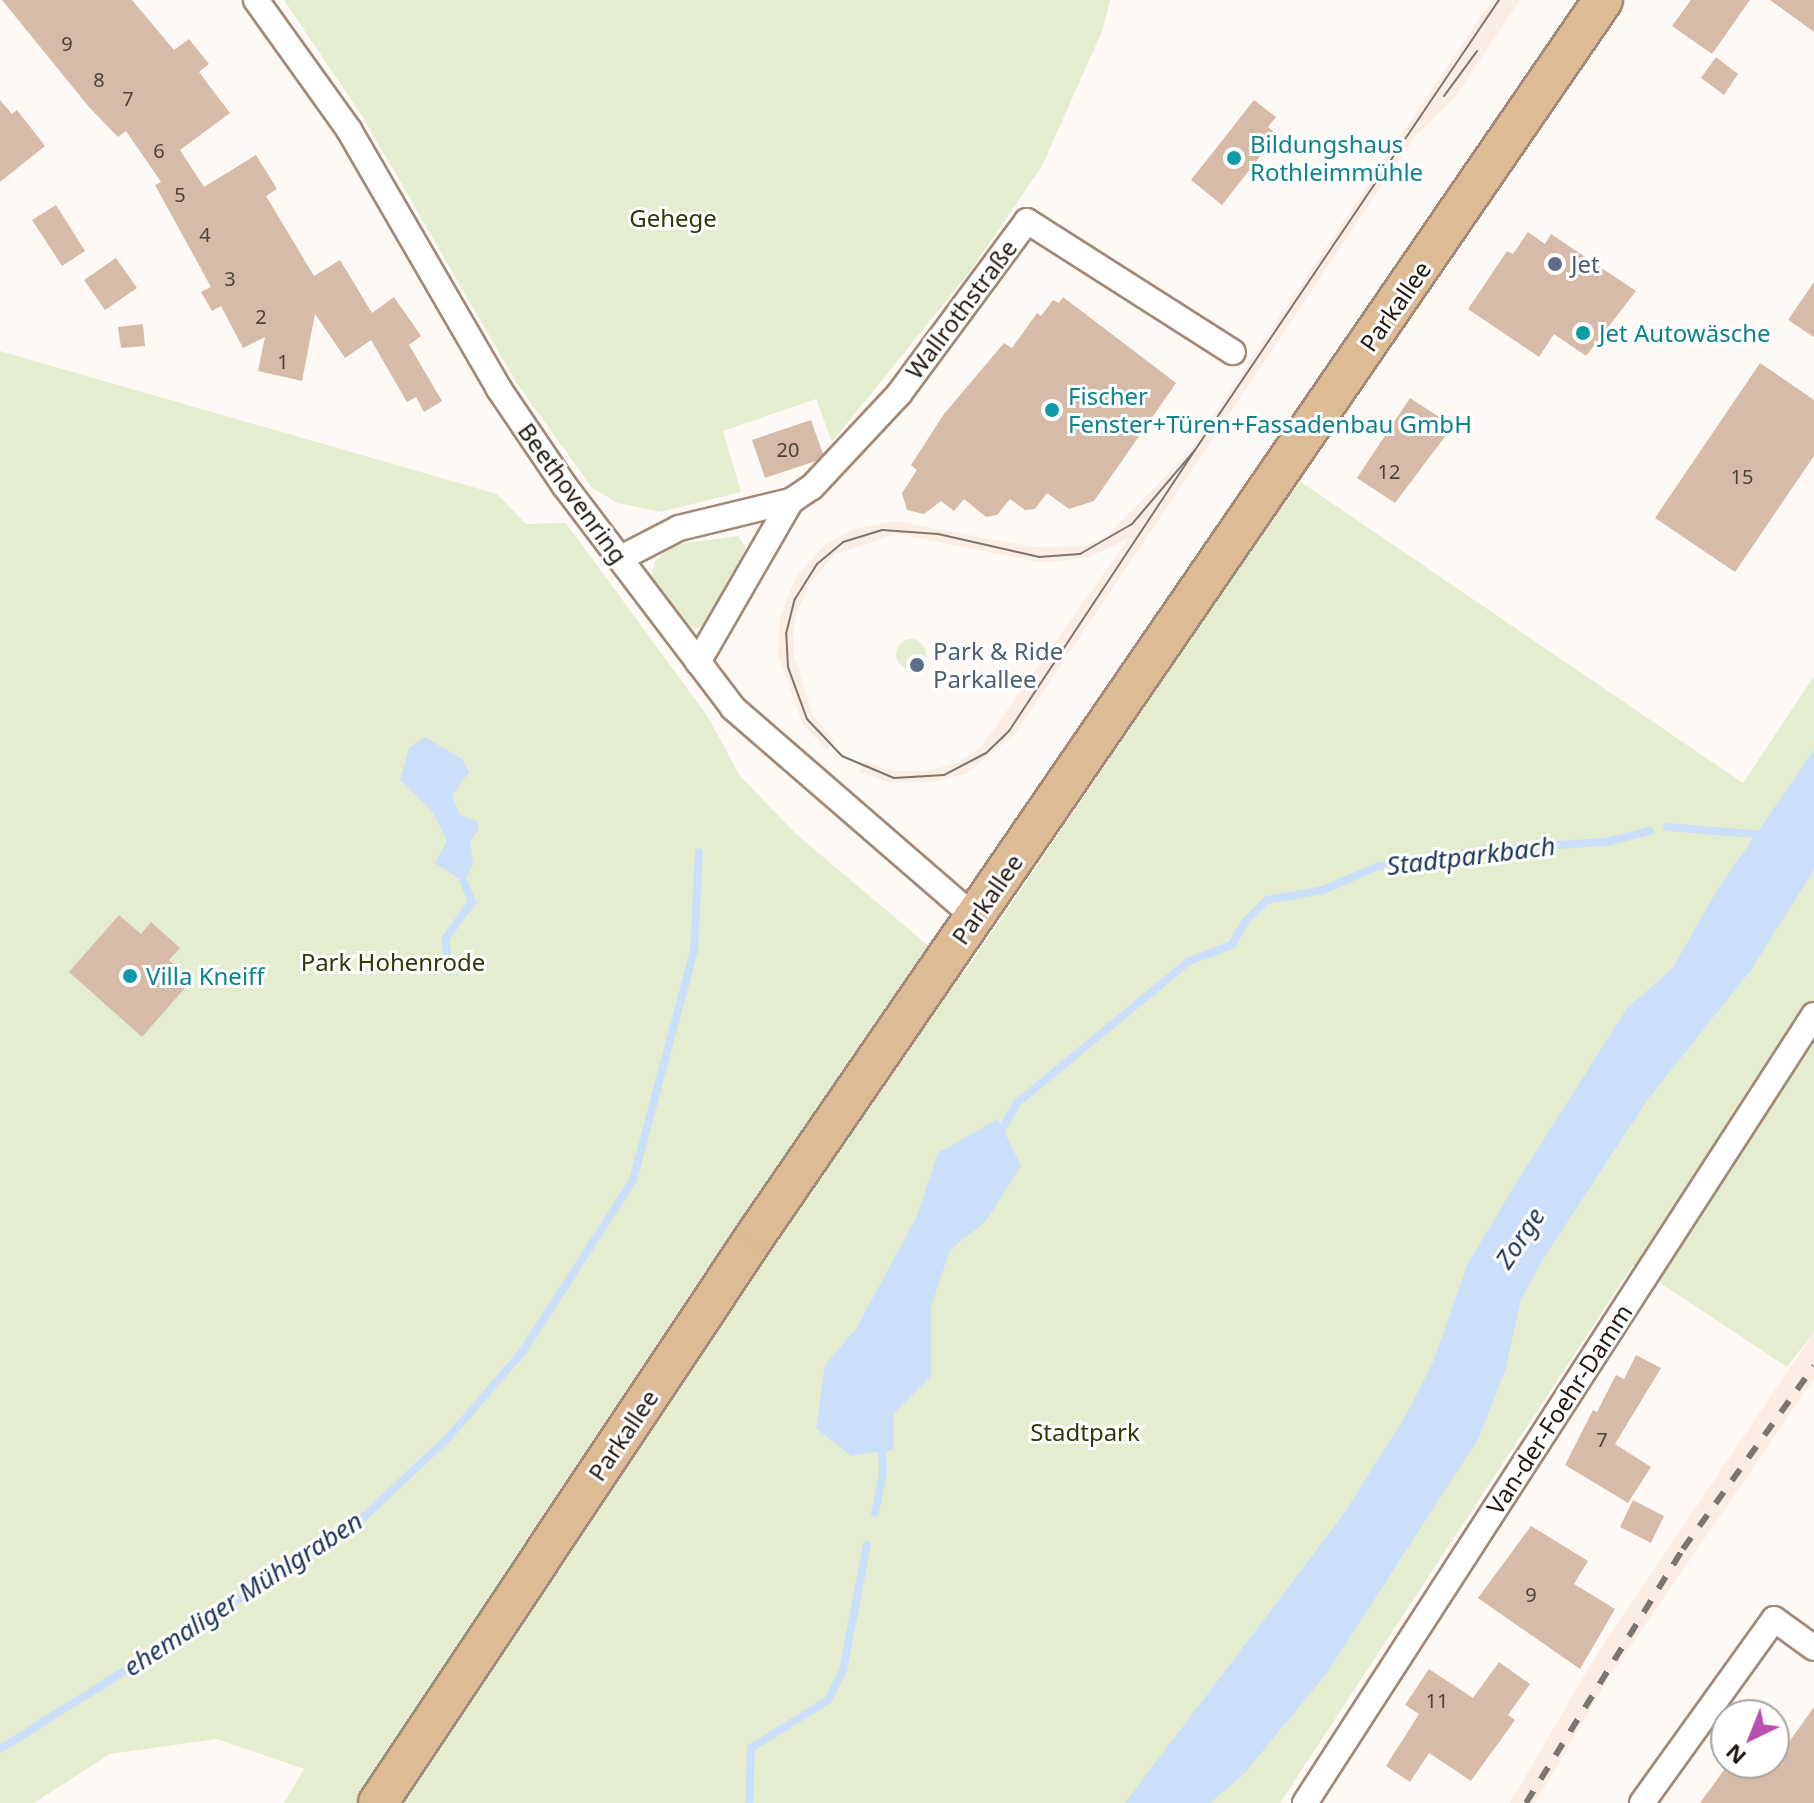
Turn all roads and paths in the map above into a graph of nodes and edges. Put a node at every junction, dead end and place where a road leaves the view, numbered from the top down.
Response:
1 (256, 0) edge
2 (1603, 0) edge
3 (1233, 352) dead end
4 (791, 501) junction
5 (621, 558) junction
6 (698, 662) junction
7 (974, 917) junction
8 (1814, 1015) edge
9 (1814, 1648) edge
10 (378, 1803) edge
11 (1305, 1803) edge
12 (1642, 1803) edge

1 - 5 street, Beethovenring
2 - 7 main road, Parkallee
3 - 4 street, Wallrothstraße
4 - 5 street, Wallrothstraße
4 - 6 street, Wallrothstraße
5 - 6 street, Beethovenring
6 - 7 street, Beethovenring
7 - 10 main road, Parkallee
8 - 11 street, Van-der-Foehr-Damm
9 - 12 street

